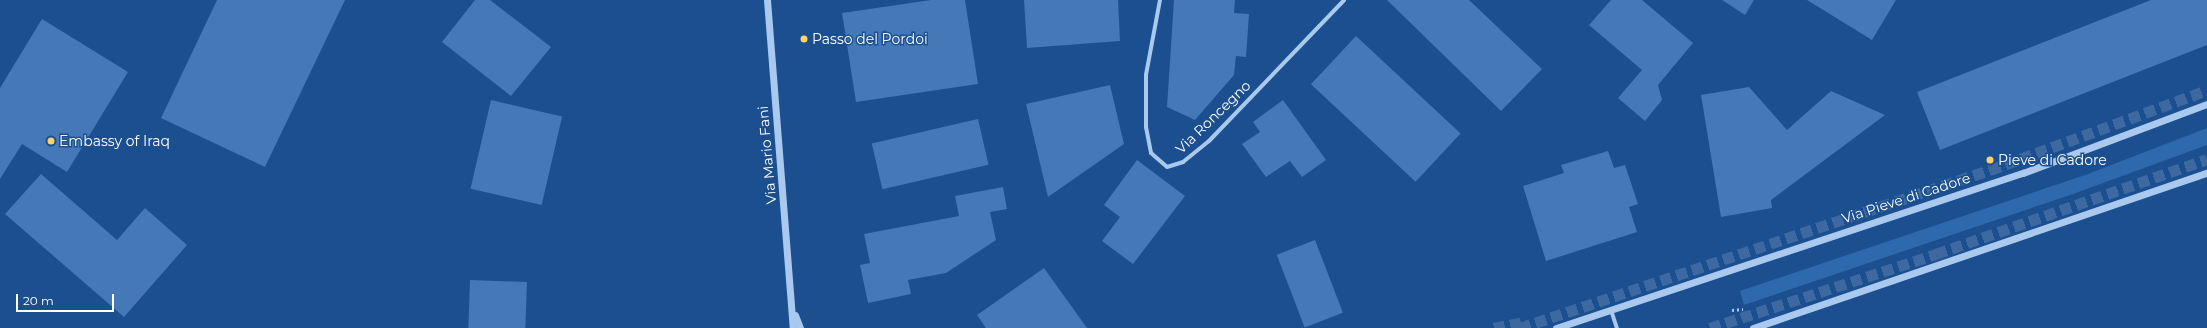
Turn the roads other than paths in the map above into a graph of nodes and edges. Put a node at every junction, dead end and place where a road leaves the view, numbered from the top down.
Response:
1 (767, 0) edge
2 (1160, 0) edge
3 (1344, 0) edge
4 (2207, 104) edge
5 (2207, 173) edge
6 (793, 309) junction
7 (1610, 309) junction
8 (793, 328) edge
9 (800, 328) edge
10 (1556, 328) edge
11 (1616, 328) edge
12 (1753, 328) edge

1 - 6 street, Via Mario Fani
2 - 3 street, Via Roncegno
4 - 7 street, Via Pieve di Cadore
5 - 12 street
6 - 8 street
6 - 9 street
7 - 10 street, Via Pieve di Cadore
7 - 11 street

